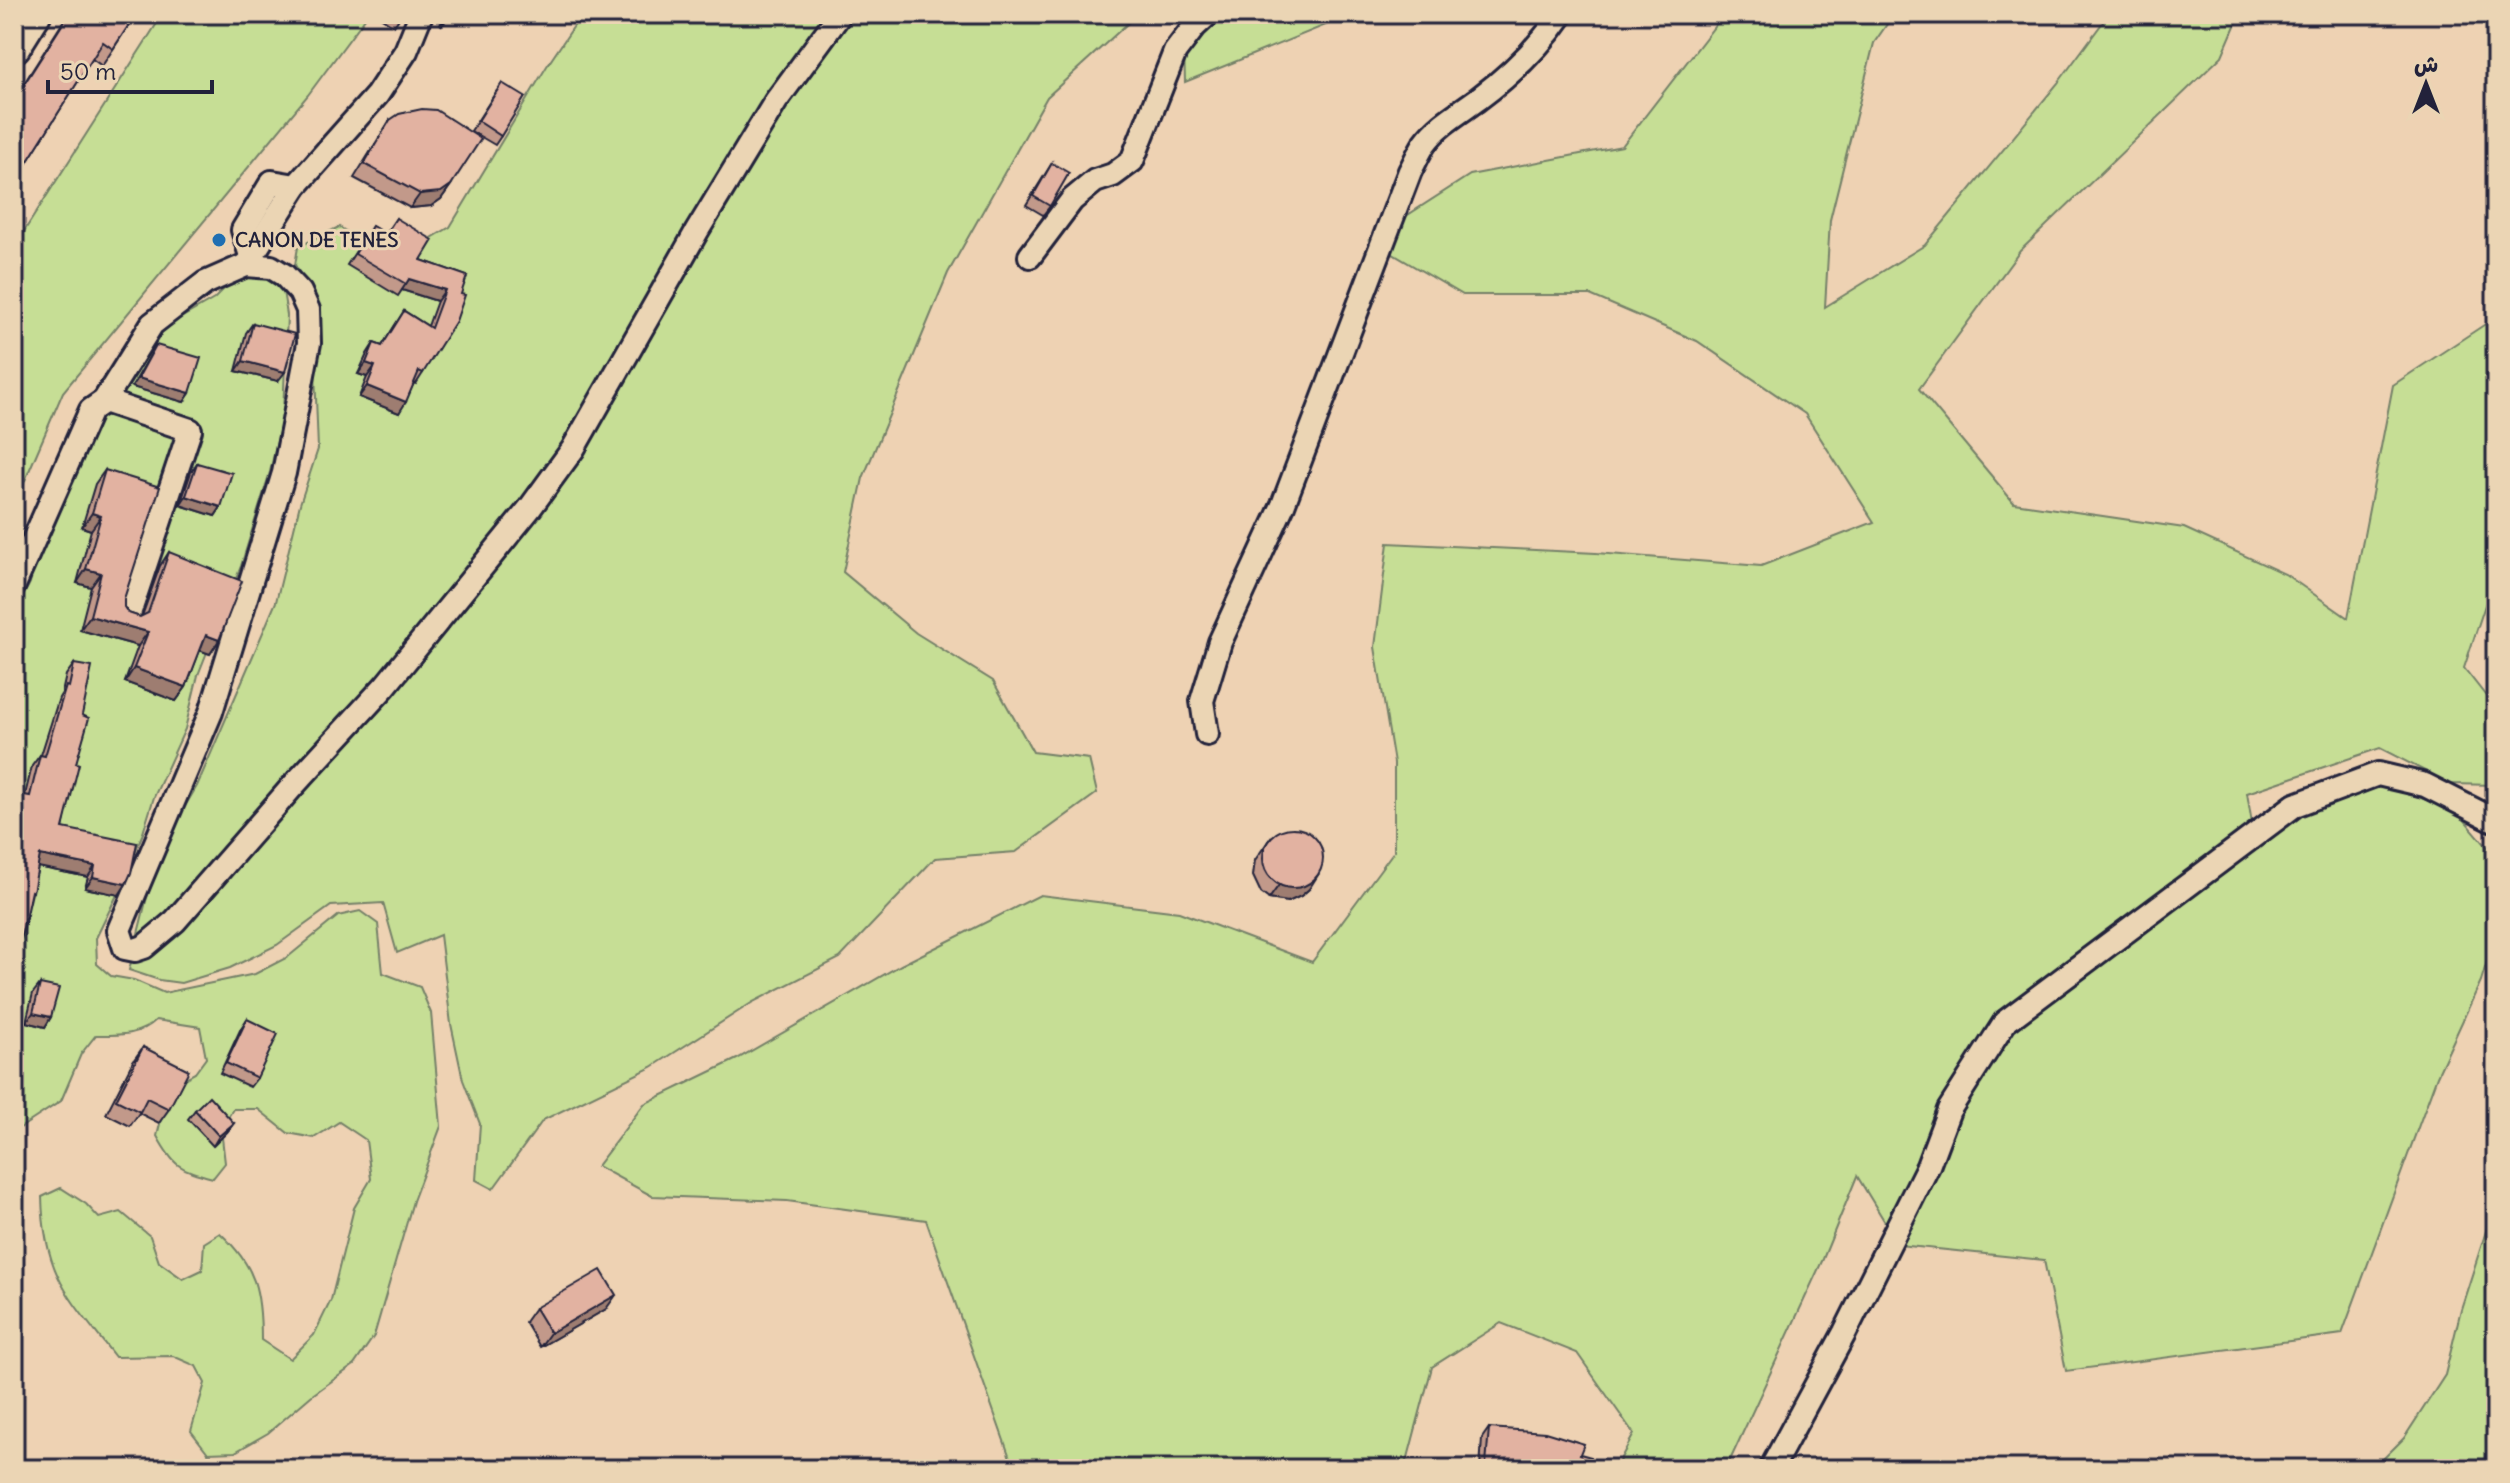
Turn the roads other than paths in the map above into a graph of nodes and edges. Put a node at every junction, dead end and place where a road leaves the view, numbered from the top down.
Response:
1 (34, 14) edge
2 (421, 14) edge
3 (840, 14) edge
4 (1208, 14) edge
5 (1562, 14) edge
6 (14, 46) edge
7 (1030, 256) dead end
8 (249, 260) junction
9 (104, 401) junction
10 (14, 585) edge
11 (128, 617) edge
12 (1207, 734) dead end
13 (2496, 821) edge
14 (1771, 1469) edge

1 - 6 street
2 - 8 street
3 - 8 street
4 - 7 street
5 - 12 street
8 - 9 street
9 - 10 street
9 - 11 street
13 - 14 street

